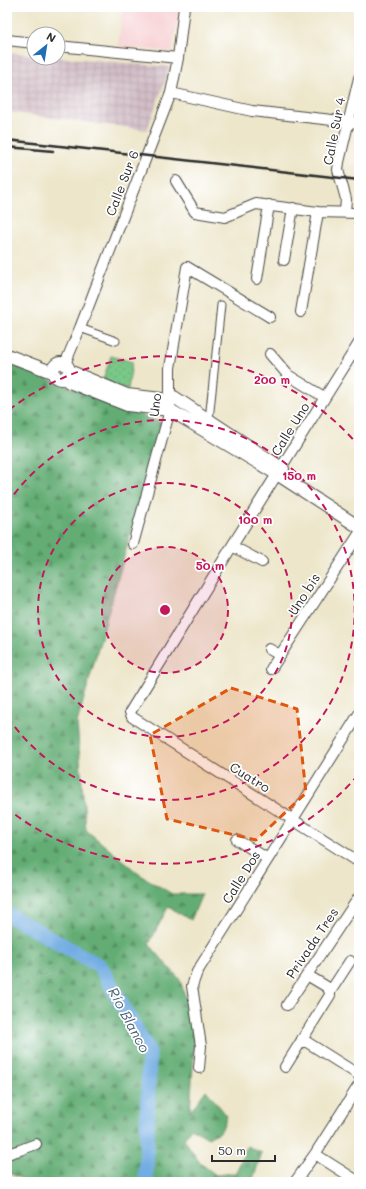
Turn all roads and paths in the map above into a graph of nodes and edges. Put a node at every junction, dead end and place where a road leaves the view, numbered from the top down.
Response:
1 (184, 7) edge
2 (7, 40) edge
3 (26, 42) edge
4 (66, 47) edge
5 (178, 58) junction
6 (359, 78) edge
7 (171, 93) junction
8 (348, 121) junction
9 (359, 123) edge
10 (176, 181) dead end
11 (269, 205) junction
12 (292, 208) junction
13 (318, 212) junction
14 (345, 212) junction
15 (359, 213) edge
16 (284, 260) dead end
17 (257, 279) dead end
18 (221, 305) dead end
19 (301, 312) dead end
20 (270, 317) dead end
21 (80, 328) junction
22 (116, 341) dead end
23 (359, 343) edge
24 (270, 354) dead end
25 (7, 355) edge
26 (63, 371) junction
27 (324, 397) junction
28 (170, 405) junction
29 (209, 420) junction
30 (279, 471) junction
31 (359, 518) edge
32 (359, 527) edge
33 (359, 534) edge
34 (133, 544) dead end
35 (232, 546) junction
36 (262, 562) dead end
37 (269, 649) dead end
38 (280, 655) junction
39 (271, 669) dead end
40 (130, 712) joint
41 (359, 714) edge
42 (293, 819) junction
43 (237, 840) dead end
44 (268, 860) junction
45 (359, 862) edge
46 (359, 897) edge
47 (350, 961) dead end
48 (307, 975) junction
49 (330, 992) junction
50 (287, 1005) dead end
51 (302, 1039) junction
52 (284, 1067) dead end
53 (199, 1068) dead end
54 (359, 1075) edge
55 (359, 1085) edge
56 (36, 1144) dead end
57 (7, 1154) edge
58 (315, 1154) junction
59 (295, 1182) edge
60 (359, 1182) edge

1 - 5 street, Calle Sur 6
2 - 3 street
4 - 5 street
5 - 7 street, Calle Sur 6
6 - 8 street, Calle Sur 4
7 - 8 street
7 - 21 street, Calle Sur 6
8 - 9 street
8 - 14 street, Calle Sur 4
10 - 11 street
11 - 12 street
11 - 17 street
12 - 13 street
12 - 16 street
13 - 14 street
13 - 19 street
14 - 15 street
18 - 29 street
20 - 28 street, Uno
21 - 22 street
21 - 26 street, Calle Sur 6
23 - 27 street, Calle Uno
24 - 27 street
25 - 26 street
26 - 28 street
27 - 30 street, Calle Uno
28 - 29 street
28 - 30 street
28 - 34 street, Uno
29 - 30 street
30 - 31 street
30 - 32 street
30 - 35 street, Calle Uno
33 - 38 street, Uno bis
35 - 36 street
35 - 40 street, Calle Uno
37 - 38 street
38 - 39 street, Uno bis
40 - 42 street, Cuatro
41 - 42 street, Calle Dos
42 - 44 street, Calle Dos
42 - 45 street, Cuatro
43 - 44 street
44 - 53 street, Calle Dos
46 - 48 street, Privada Tres
47 - 49 street
48 - 49 street
48 - 50 street, Privada Tres
49 - 51 street
51 - 52 street
51 - 54 street
55 - 58 street
56 - 57 street
58 - 59 street
58 - 60 street

